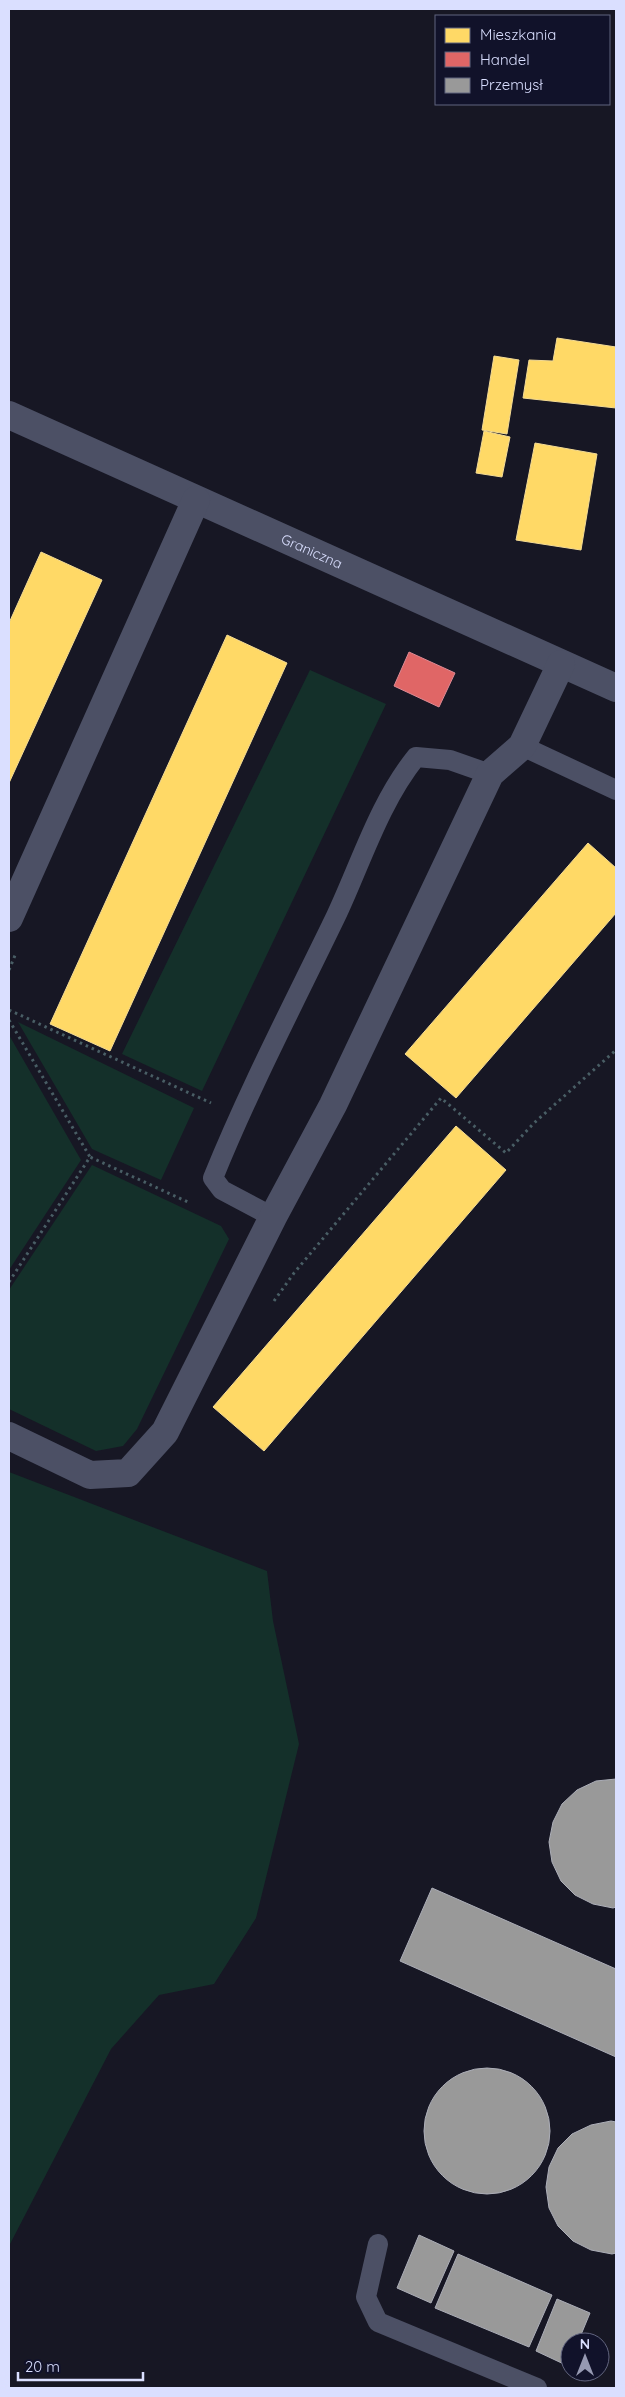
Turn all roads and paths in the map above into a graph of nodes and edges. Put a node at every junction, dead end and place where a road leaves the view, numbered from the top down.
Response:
1 (9, 415) edge
2 (196, 500) junction
3 (560, 664) junction
4 (616, 688) edge
5 (522, 746) junction
6 (490, 774) junction
7 (616, 790) edge
8 (9, 918) edge
9 (9, 1010) edge
10 (9, 1020) edge
11 (616, 1050) edge
12 (239, 1115) junction
13 (90, 1157) junction
14 (193, 1205) dead end
15 (273, 1217) junction
16 (9, 1282) edge
17 (271, 1305) dead end
18 (9, 1436) edge
19 (378, 2244) dead end
20 (537, 2388) edge

1 - 2 street, Graniczna
2 - 3 street, Graniczna
2 - 8 street
3 - 4 street, Graniczna
3 - 5 street
5 - 6 street
5 - 7 lane
6 - 12 lane
6 - 15 street
9 - 12 path
10 - 13 path
11 - 17 path
12 - 15 lane
13 - 14 path
13 - 16 path
15 - 18 street
19 - 20 lane

